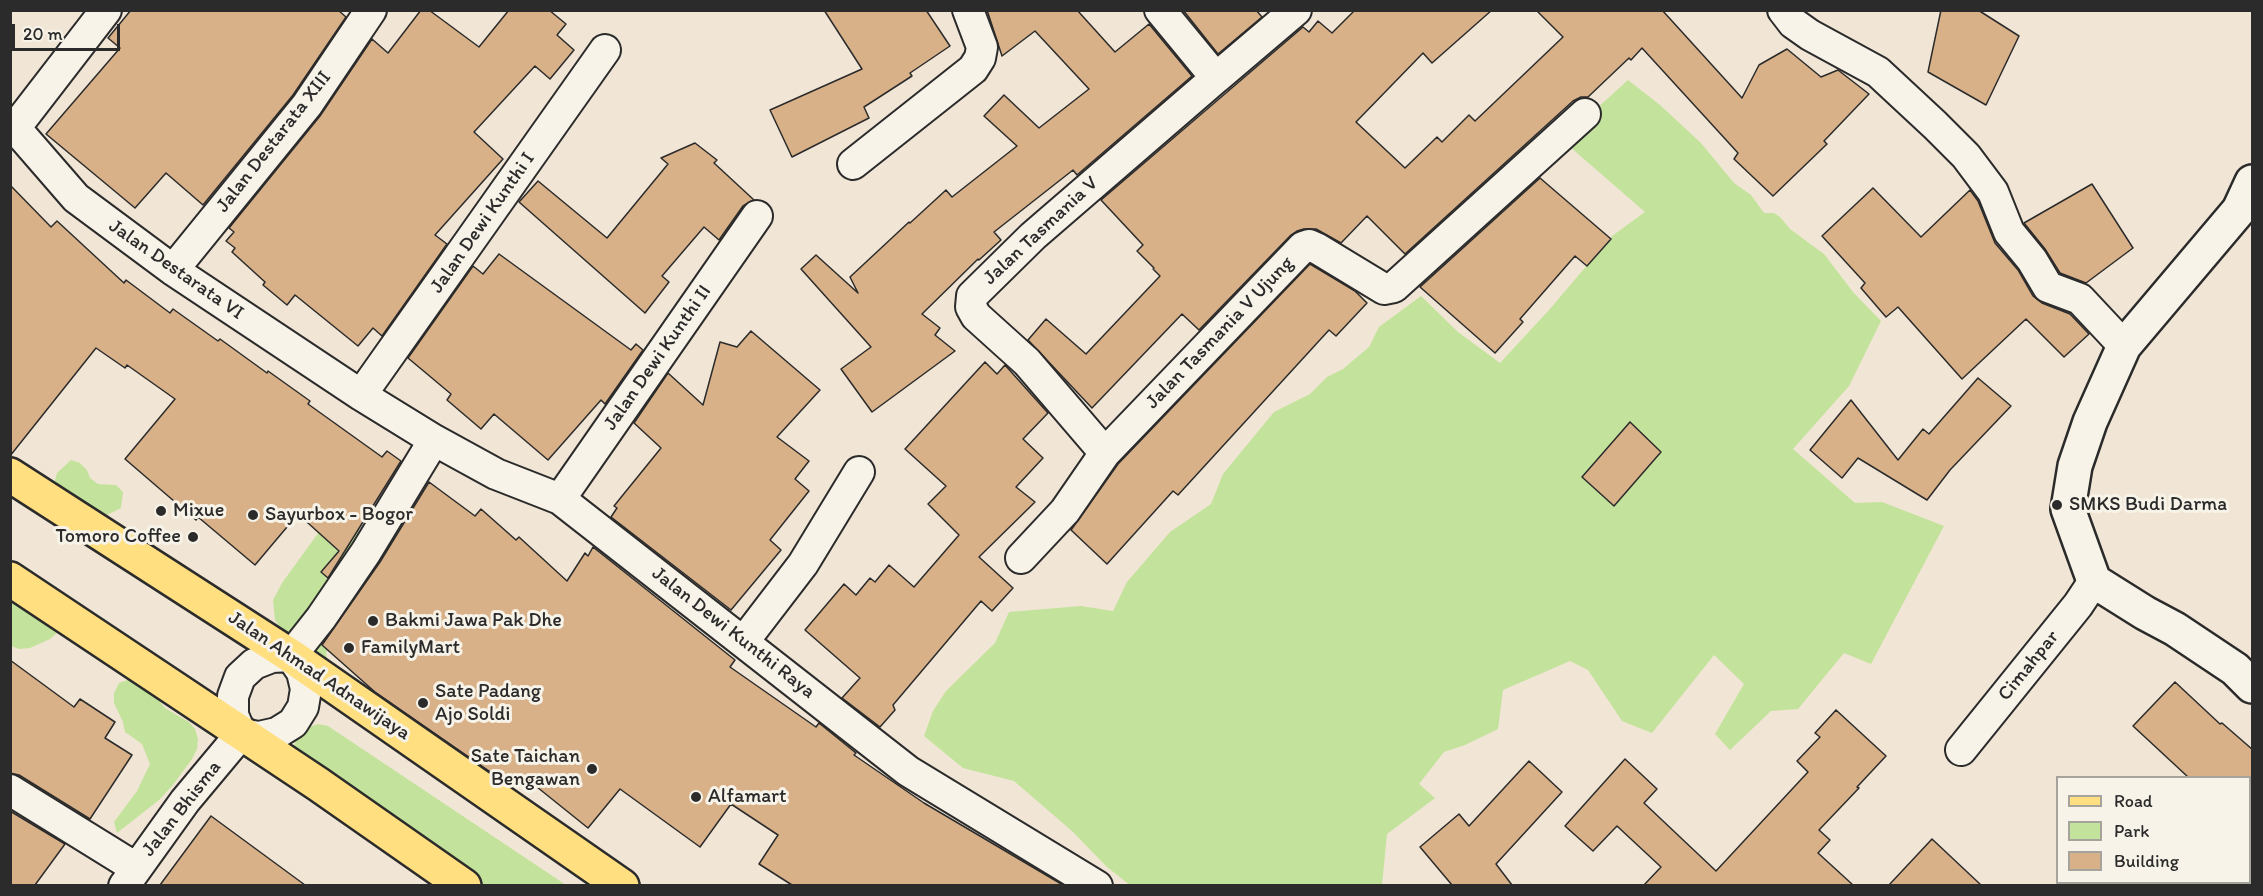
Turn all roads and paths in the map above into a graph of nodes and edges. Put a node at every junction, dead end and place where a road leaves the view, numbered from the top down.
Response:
1 (106, 10) edge
2 (371, 10) edge
3 (968, 10) edge
4 (1160, 10) edge
5 (1296, 10) edge
6 (1783, 10) edge
7 (605, 50) dead end
8 (1216, 78) junction
9 (1586, 114) dead end
10 (13, 125) edge
11 (853, 164) dead end
12 (2253, 182) edge
13 (757, 216) dead end
14 (173, 270) junction
15 (2124, 345) junction
16 (361, 395) junction
17 (434, 440) junction
18 (1105, 453) junction
19 (860, 472) dead end
20 (14, 479) edge
21 (560, 500) junction
22 (1021, 558) dead end
23 (10, 579) edge
24 (2094, 581) junction
25 (744, 641) junction
26 (291, 657) junction
27 (2253, 686) edge
28 (241, 734) junction
29 (1961, 750) dead end
30 (10, 790) edge
31 (130, 877) edge
32 (464, 885) edge
33 (622, 885) edge
34 (1098, 885) edge

1 - 10 street
2 - 14 street, Jalan Destarata XIII
3 - 11 street
4 - 8 street
5 - 8 street, Jalan Tasmania V
6 - 15 street
7 - 16 street, Jalan Dewi Kunthi I
8 - 18 street, Jalan Tasmania V
9 - 18 street, Jalan Tasmania V Ujung
10 - 14 street, Jalan Destarata VI
12 - 15 street
13 - 21 street, Jalan Dewi Kunthi II
14 - 16 street, Jalan Destarata VI
15 - 24 street
16 - 17 street, Jalan Dewi Kunthi Raya
17 - 21 street, Jalan Dewi Kunthi Raya
17 - 26 street
18 - 22 street, Jalan Tasmania V Ujung
19 - 25 street
20 - 26 main road, Jalan Ahmad Adnawijaya
21 - 25 street, Jalan Dewi Kunthi Raya
23 - 28 main road
24 - 27 street
24 - 29 street, Cimahpar
25 - 34 street, Jalan Dewi Kunthi Raya
26 - 28 street
26 - 28 street
26 - 33 main road, Jalan Ahmad Adnawijaya
28 - 31 street, Jalan Bhisma
28 - 32 main road
30 - 31 street

